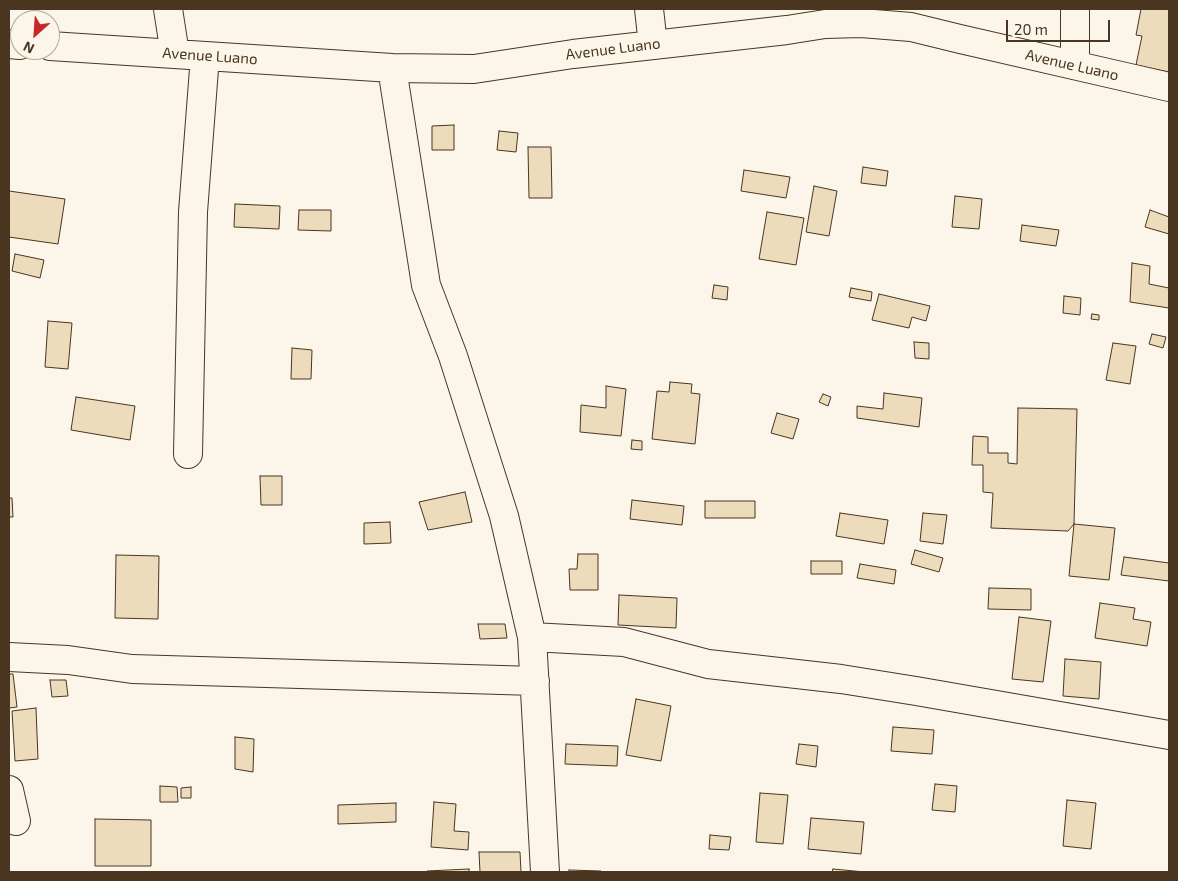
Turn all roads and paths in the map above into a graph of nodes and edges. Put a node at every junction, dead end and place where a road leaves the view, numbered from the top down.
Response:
1 (168, 9) edge
2 (649, 9) edge
3 (1075, 9) edge
4 (653, 45) junction
5 (60, 47) edge
6 (175, 54) junction
7 (205, 56) junction
8 (1075, 65) junction
9 (392, 68) junction
10 (1169, 87) edge
11 (188, 454) dead end
12 (532, 637) junction
13 (9, 657) edge
14 (534, 681) junction
15 (1169, 735) edge
16 (9, 790) edge
17 (16, 821) dead end
18 (545, 872) edge

1 - 6 street
2 - 4 street
3 - 8 street
4 - 8 street, Avenue Luano
4 - 9 street, Avenue Luano
5 - 6 street, Avenue Luano
6 - 7 street, Avenue Luano
7 - 9 street, Avenue Luano
7 - 11 street
8 - 10 street, Avenue Luano
9 - 12 street
12 - 14 street
12 - 15 street
13 - 14 street
14 - 18 street
16 - 17 street

